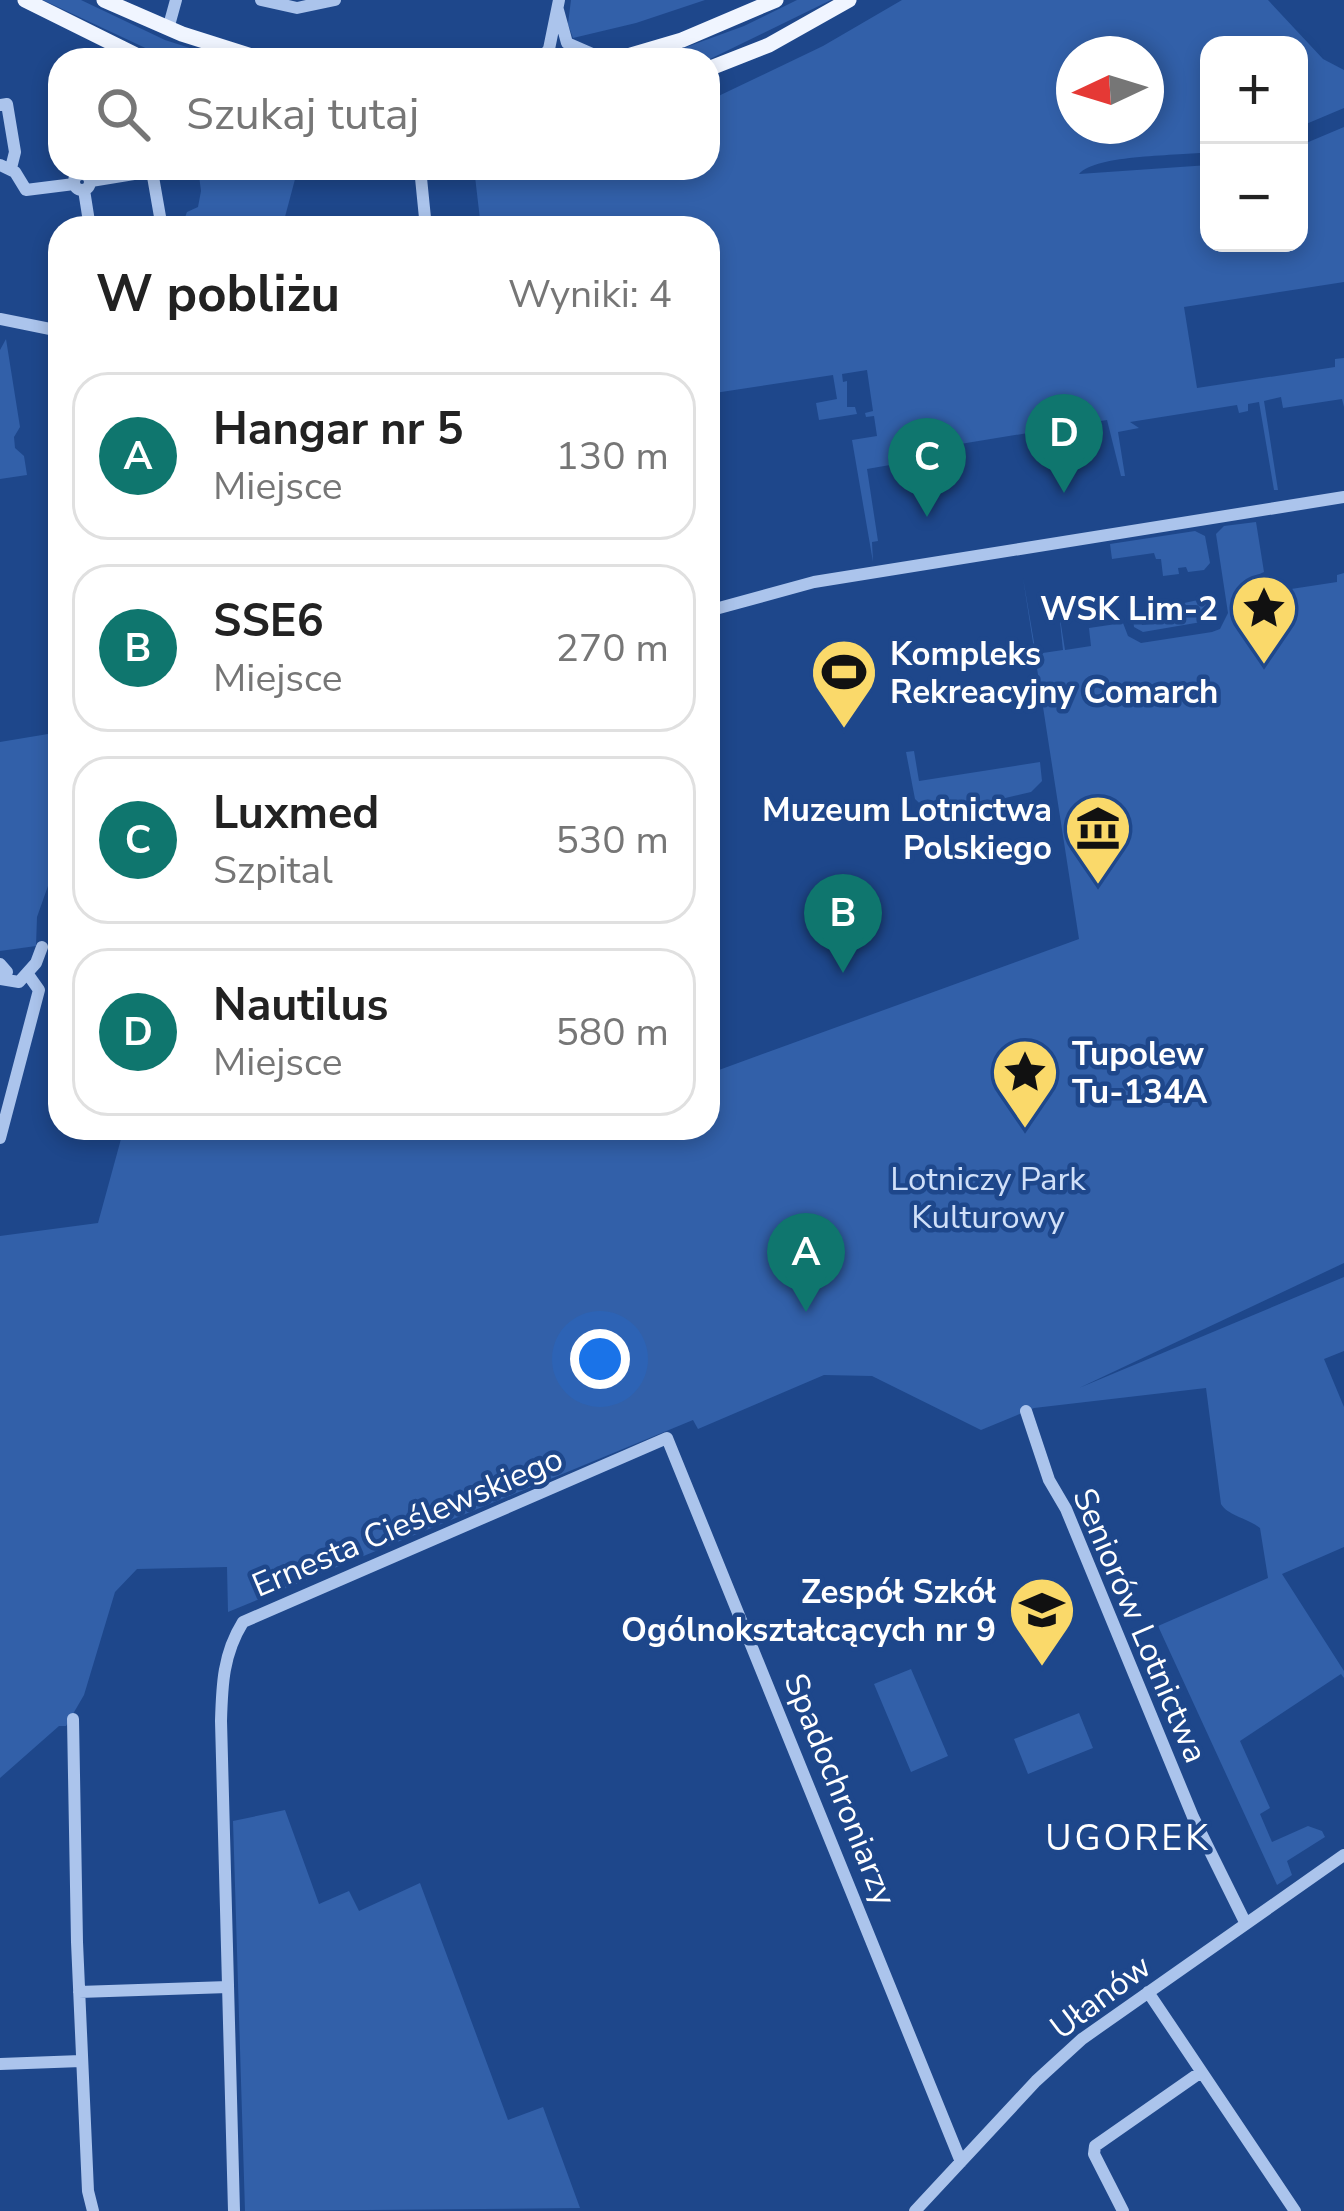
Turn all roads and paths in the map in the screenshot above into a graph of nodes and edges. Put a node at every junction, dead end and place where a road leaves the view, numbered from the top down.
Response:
1 (25, 0) edge
2 (104, 0) edge
3 (176, 0) edge
4 (334, 0) edge
5 (776, 0) edge
6 (849, 0) edge
7 (271, 2) edge
8 (558, 5) edge
9 (168, 29) junction
10 (122, 48) edge
11 (227, 48) edge
12 (549, 48) edge
13 (580, 48) edge
14 (653, 48) edge
15 (720, 65) edge
16 (0, 105) edge
17 (5, 166) edge
18 (108, 180) edge
19 (154, 180) edge
20 (421, 180) edge
21 (83, 185) junction
22 (88, 216) edge
23 (160, 216) edge
24 (425, 216) edge
25 (0, 320) edge
26 (48, 330) edge
27 (1344, 497) edge
28 (720, 608) edge
29 (41, 947) dead end
30 (27, 973) junction
31 (2, 975) edge
32 (0, 1138) edge
33 (1026, 1411) dead end
34 (667, 1438) joint
35 (73, 1719) dead end
36 (1344, 1855) edge
37 (1245, 1922) junction
38 (228, 1987) junction
39 (79, 1992) junction
40 (1148, 1992) junction
41 (81, 2061) junction
42 (0, 2064) edge
43 (1202, 2072) junction
44 (961, 2162) junction
45 (93, 2211) edge
46 (234, 2211) edge
47 (915, 2211) edge
48 (1123, 2211) edge
49 (1295, 2211) edge

1 - 10 main road
2 - 9 main road
3 - 9 street
4 - 7 street
5 - 14 main road
6 - 15 main road
8 - 12 street
8 - 13 street
9 - 11 main road
16 - 17 street
17 - 21 street
18 - 21 street
19 - 23 street
20 - 24 street
21 - 22 street
25 - 26 street
27 - 28 street
29 - 30 street
30 - 31 street
30 - 32 street
33 - 37 street, Seniorów Lotnictwa
34 - 38 street, Ernesta Cieślewskiego
34 - 44 street, Spadochroniarzy
35 - 39 street
36 - 37 street, Ułanów
37 - 40 street, Ułanów
38 - 39 street
38 - 46 street, Ernesta Cieślewskiego
39 - 41 street
40 - 43 street
40 - 44 street, Ułanów
41 - 42 street
41 - 45 street
43 - 48 street
43 - 49 street
44 - 47 street, Ułanów

